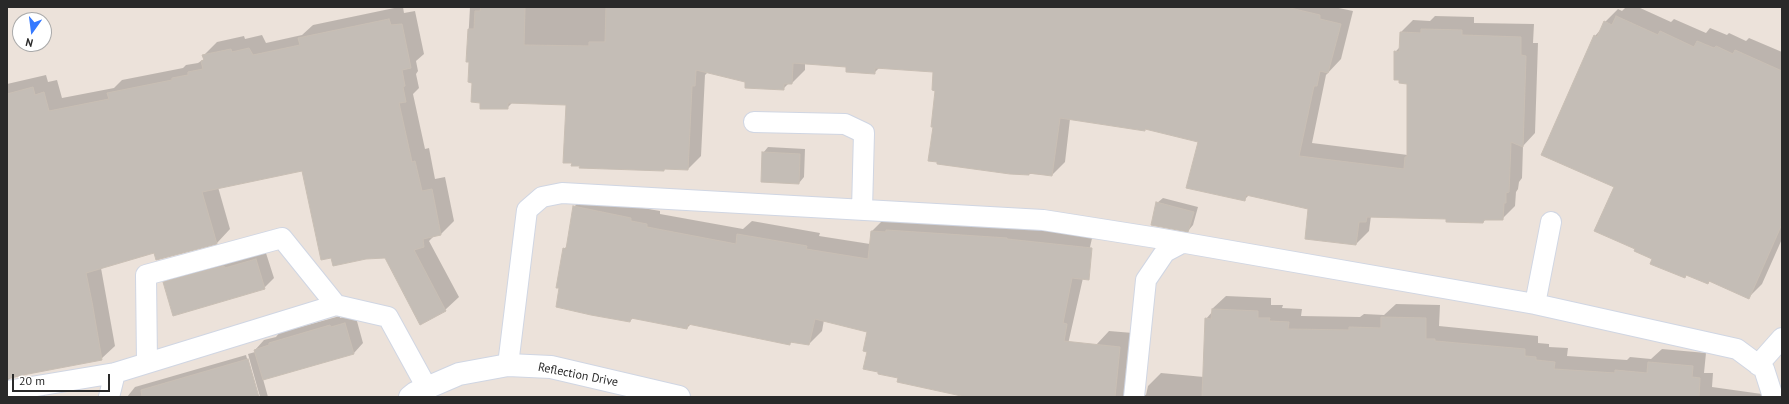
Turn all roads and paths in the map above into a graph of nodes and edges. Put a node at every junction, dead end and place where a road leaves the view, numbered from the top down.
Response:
1 (754, 122) dead end
2 (862, 210) junction
3 (1551, 222) dead end
4 (1182, 243) junction
5 (1534, 304) junction
6 (336, 305) junction
7 (1782, 338) edge
8 (147, 363) junction
9 (508, 365) junction
10 (1758, 365) junction
11 (115, 373) junction
12 (7, 391) edge
13 (419, 393) edge
14 (675, 396) edge
15 (109, 397) edge
16 (1134, 397) edge
17 (1773, 397) edge

1 - 2 lane
2 - 4 lane
2 - 9 lane
3 - 5 lane
4 - 5 lane
4 - 16 lane
5 - 10 lane
6 - 8 lane
6 - 8 lane
6 - 13 lane
7 - 10 lane
8 - 11 lane
9 - 13 street, Reflection Drive
9 - 14 street, Reflection Drive
10 - 17 lane
11 - 12 lane
11 - 15 lane

